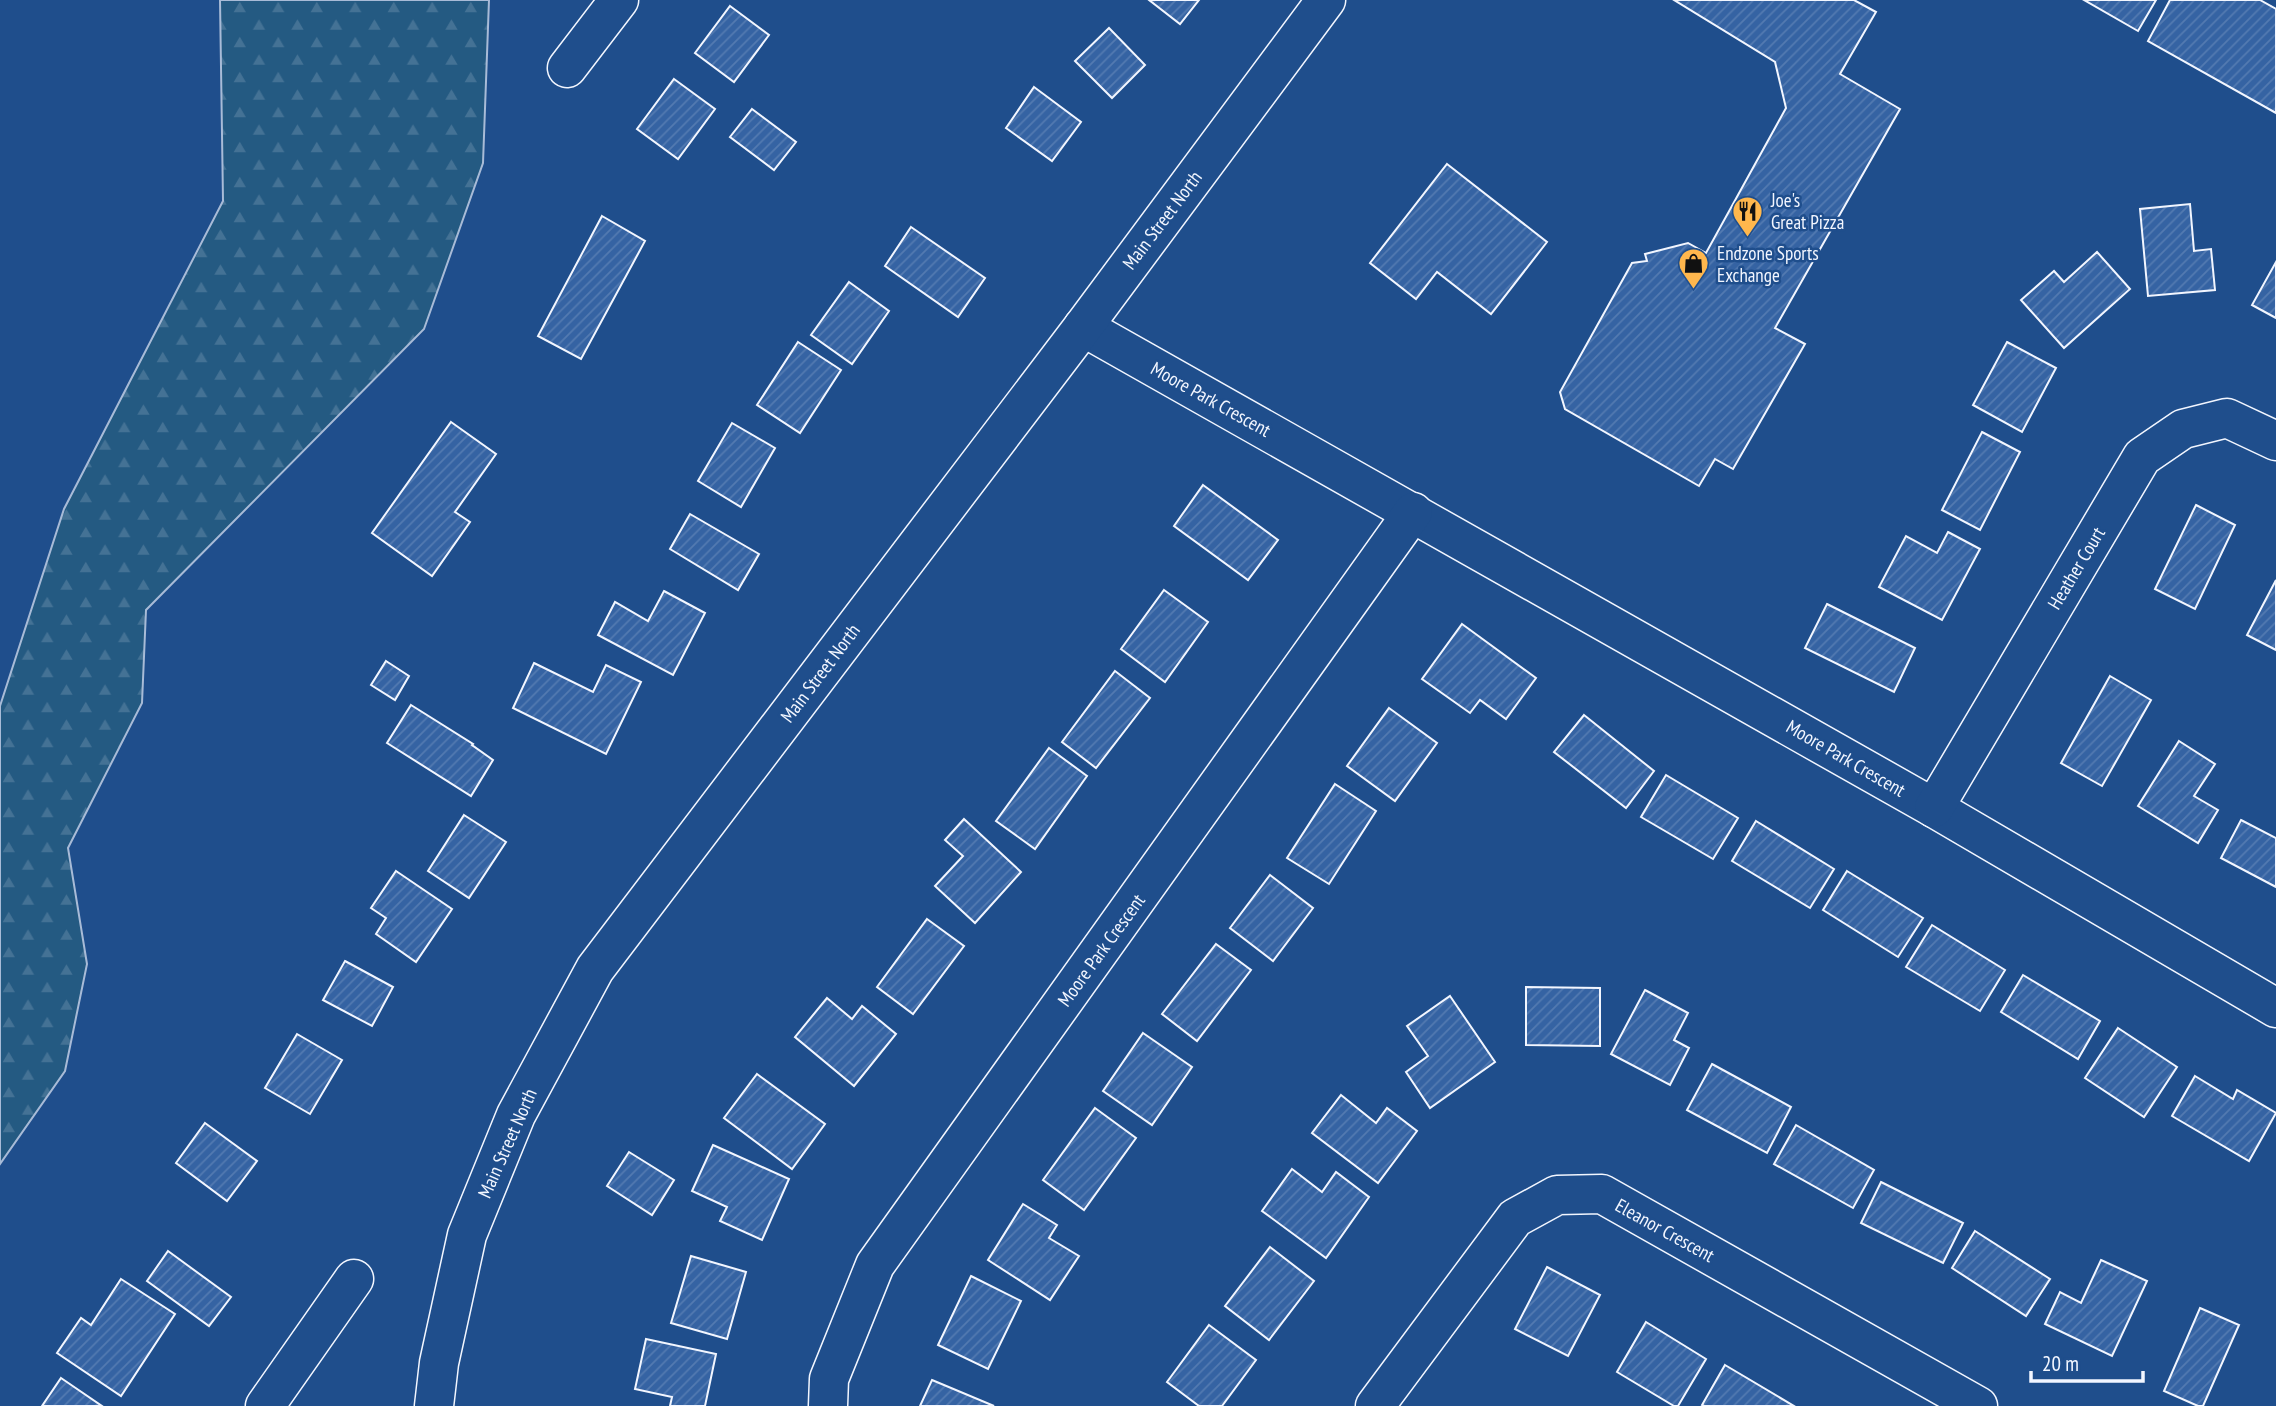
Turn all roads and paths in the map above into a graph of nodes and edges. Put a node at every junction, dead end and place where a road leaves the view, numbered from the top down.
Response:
1 (619, 0) edge
2 (1326, 0) edge
3 (567, 68) dead end
4 (1083, 327) junction
5 (2276, 441) edge
6 (1413, 512) junction
7 (1934, 808) junction
8 (2276, 1007) edge
9 (354, 1279) dead end
10 (265, 1406) edge
11 (435, 1406) edge
12 (828, 1406) edge
13 (1375, 1406) edge
14 (1978, 1406) edge

1 - 3 street
2 - 4 street, Main Street North
4 - 6 street, Moore Park Crescent
4 - 11 street, Main Street North
5 - 7 street, Heather Court
6 - 7 street, Moore Park Crescent
6 - 12 street, Moore Park Crescent
7 - 8 street, Moore Park Crescent
9 - 10 street
13 - 14 street, Eleanor Crescent

